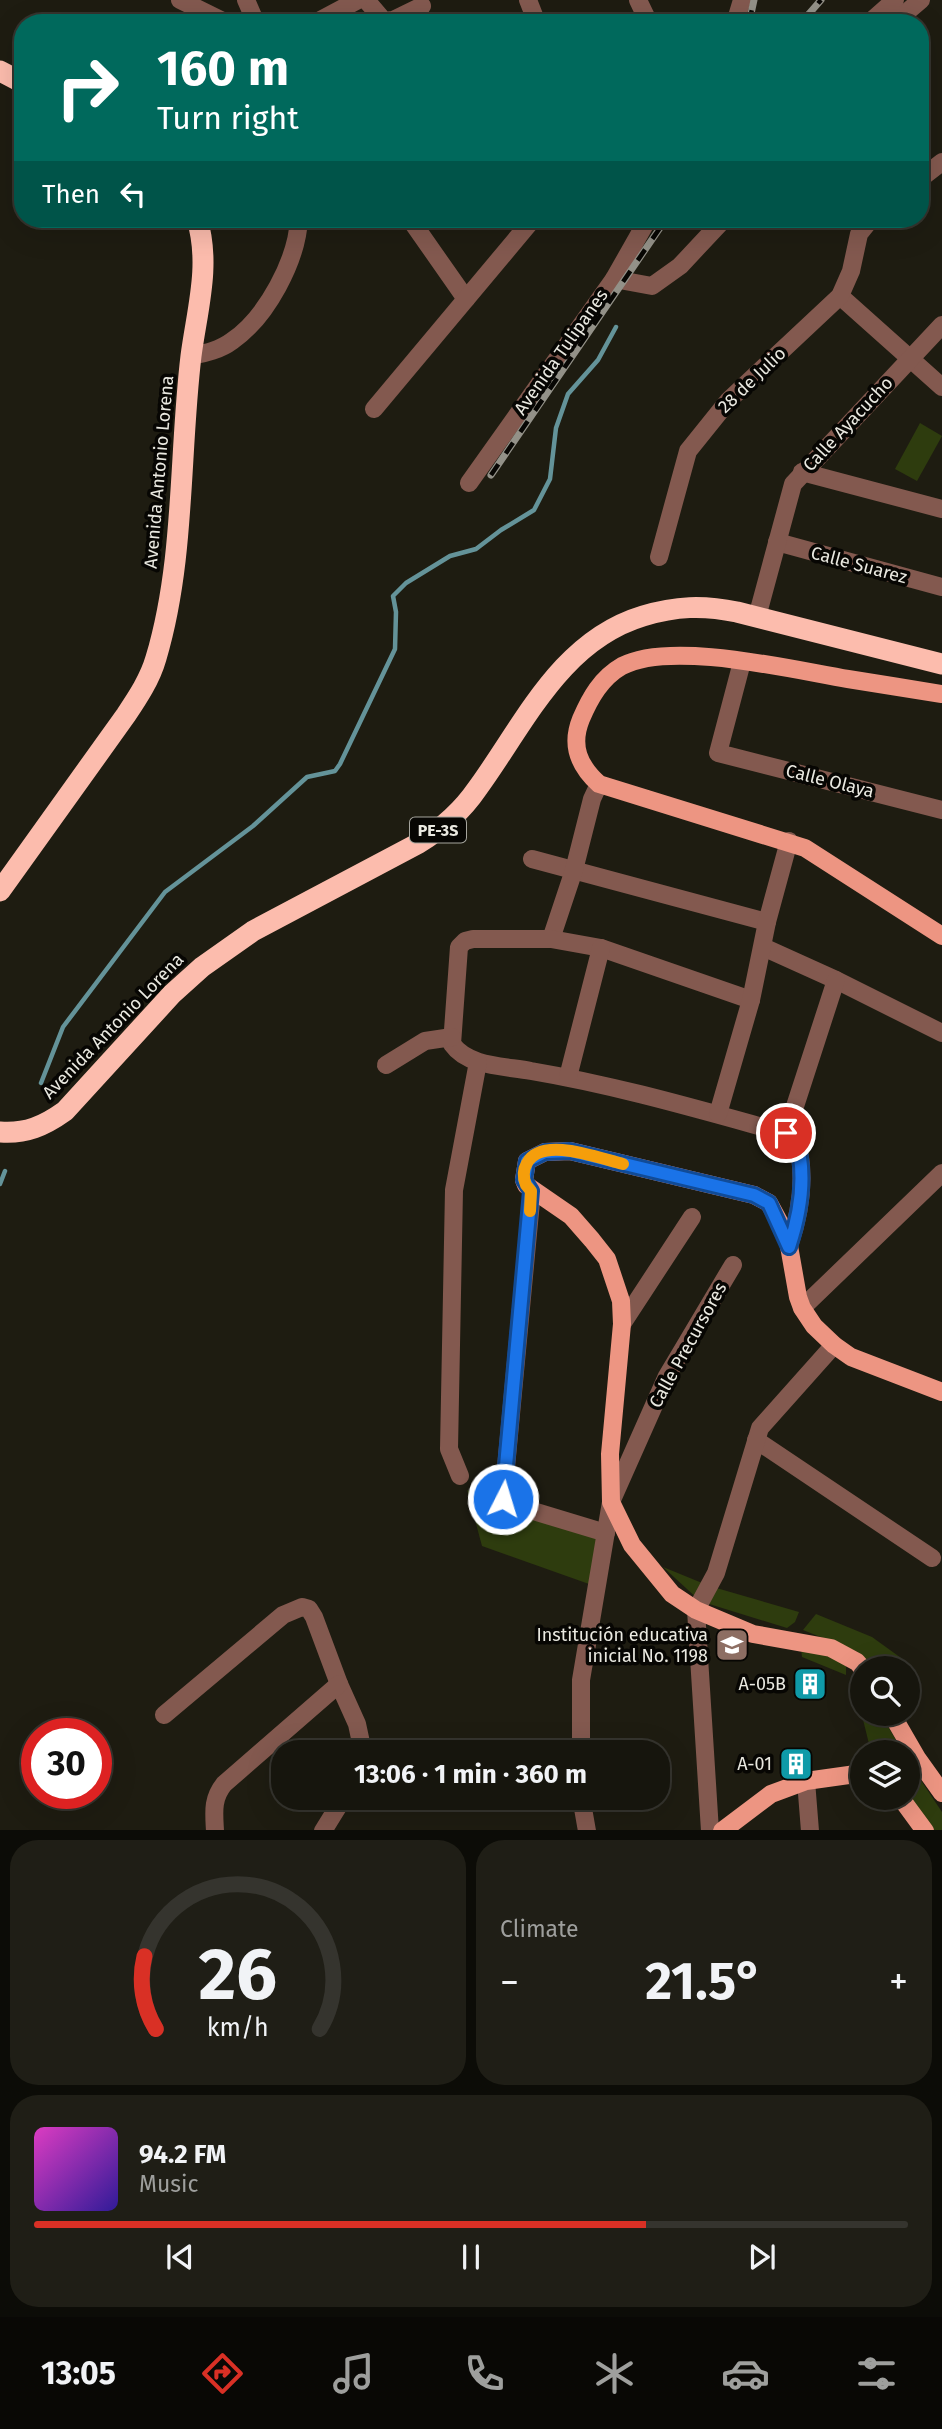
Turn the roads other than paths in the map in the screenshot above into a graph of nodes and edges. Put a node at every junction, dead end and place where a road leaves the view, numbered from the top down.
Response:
1 (180, 0) edge
2 (358, 0) edge
3 (366, 0) edge
4 (895, 0) edge
5 (921, 0) edge
6 (426, 3) edge
7 (209, 14) edge
8 (332, 14) edge
9 (378, 14) edge
10 (405, 14) edge
11 (879, 14) edge
12 (905, 14) edge
13 (200, 228) edge
14 (299, 228) edge
15 (416, 228) edge
16 (523, 228) edge
17 (643, 228) edge
18 (716, 228) edge
19 (864, 228) edge
20 (614, 279) junction
21 (840, 296) junction
22 (466, 299) junction
23 (942, 325) edge
24 (191, 356) junction
25 (911, 358) junction
26 (942, 387) edge
27 (374, 409) dead end
28 (802, 472) junction
29 (469, 482) dead end
30 (942, 509) edge
31 (777, 542) junction
32 (659, 557) dead end
33 (942, 587) edge
34 (757, 617) junction
35 (742, 662) junction
36 (942, 664) edge
37 (942, 694) edge
38 (599, 784) junction
39 (942, 810) edge
40 (789, 841) junction
41 (532, 859) dead end
42 (574, 870) junction
43 (0, 891) edge
44 (767, 922) junction
45 (942, 936) edge
46 (551, 939) junction
47 (763, 947) junction
48 (601, 948) junction
49 (836, 980) junction
50 (751, 1000) junction
51 (942, 1033) edge
52 (452, 1037) junction
53 (478, 1062) junction
54 (386, 1065) dead end
55 (568, 1077) junction
56 (718, 1114) junction
57 (0, 1132) edge
58 (786, 1133) junction
59 (942, 1172) edge
60 (531, 1191) junction
61 (692, 1217) dead end
62 (789, 1247) junction
63 (733, 1265) dead end
64 (802, 1308) junction
65 (622, 1324) junction
66 (834, 1345) junction
67 (942, 1392) edge
68 (756, 1440) junction
69 (460, 1476) dead end
70 (611, 1502) junction
71 (606, 1533) junction
72 (932, 1558) dead end
73 (696, 1610) junction
74 (850, 1659) edge
75 (338, 1684) junction
76 (164, 1715) dead end
77 (899, 1726) edge
78 (360, 1740) edge
79 (581, 1740) edge
80 (850, 1775) edge
81 (806, 1781) junction
82 (942, 1793) edge
83 (336, 1810) edge
84 (583, 1810) edge
85 (910, 1810) edge
86 (739, 1824) edge
87 (215, 1830) edge
88 (323, 1830) edge
89 (587, 1830) edge
90 (710, 1830) edge
91 (722, 1830) edge
92 (810, 1830) edge
93 (925, 1830) edge

1 - 7 street
2 - 8 street
3 - 9 street
4 - 11 street
5 - 12 street
6 - 10 street
13 - 24 highway, Avenida Antonio Lorena
14 - 24 street
15 - 22 street
16 - 22 street
17 - 20 street, Avenida Tulipanes
18 - 20 street
19 - 21 street, 28 de Julio
20 - 29 street, Avenida Tulipanes
21 - 25 street
21 - 32 street, 28 de Julio
22 - 27 street
23 - 25 street, Calle Ayacucho
24 - 43 highway, Avenida Antonio Lorena
25 - 26 street
25 - 28 street, Calle Ayacucho
28 - 30 street
28 - 31 street, Calle Ayacucho
31 - 33 street, Calle Suarez
31 - 34 street, Calle Ayacucho
34 - 36 highway, Avenida Antonio Lorena / PE-3S
34 - 57 highway, Avenida Antonio Lorena / PE-3S
35 - 37 main road
35 - 38 main road
35 - 39 street, Calle Olaya
38 - 40 main road
38 - 42 street
40 - 44 street
40 - 45 main road
41 - 42 street
42 - 44 street
42 - 46 street
44 - 47 street
46 - 48 street
46 - 52 street
47 - 49 street
47 - 50 street
48 - 50 street
48 - 55 street
49 - 51 street
49 - 58 street
50 - 56 street
52 - 53 street
52 - 54 street
53 - 55 street
53 - 69 street
55 - 56 street
56 - 58 street
58 - 62 street
59 - 64 street
60 - 62 main road
60 - 65 main road
60 - 71 street
61 - 65 street
62 - 64 main road
63 - 70 street, Calle Precursores
64 - 66 main road
65 - 70 main road
66 - 67 main road
66 - 68 street
68 - 72 street
68 - 73 street
70 - 71 street, Calle Precursores
70 - 73 main road
71 - 79 street, Calle Precursores
73 - 74 main road
73 - 90 street
75 - 76 street
75 - 78 street
75 - 87 street
77 - 82 main road
80 - 81 main road
81 - 86 main road
81 - 92 street
83 - 88 street
84 - 89 street
85 - 93 main road
86 - 91 main road

